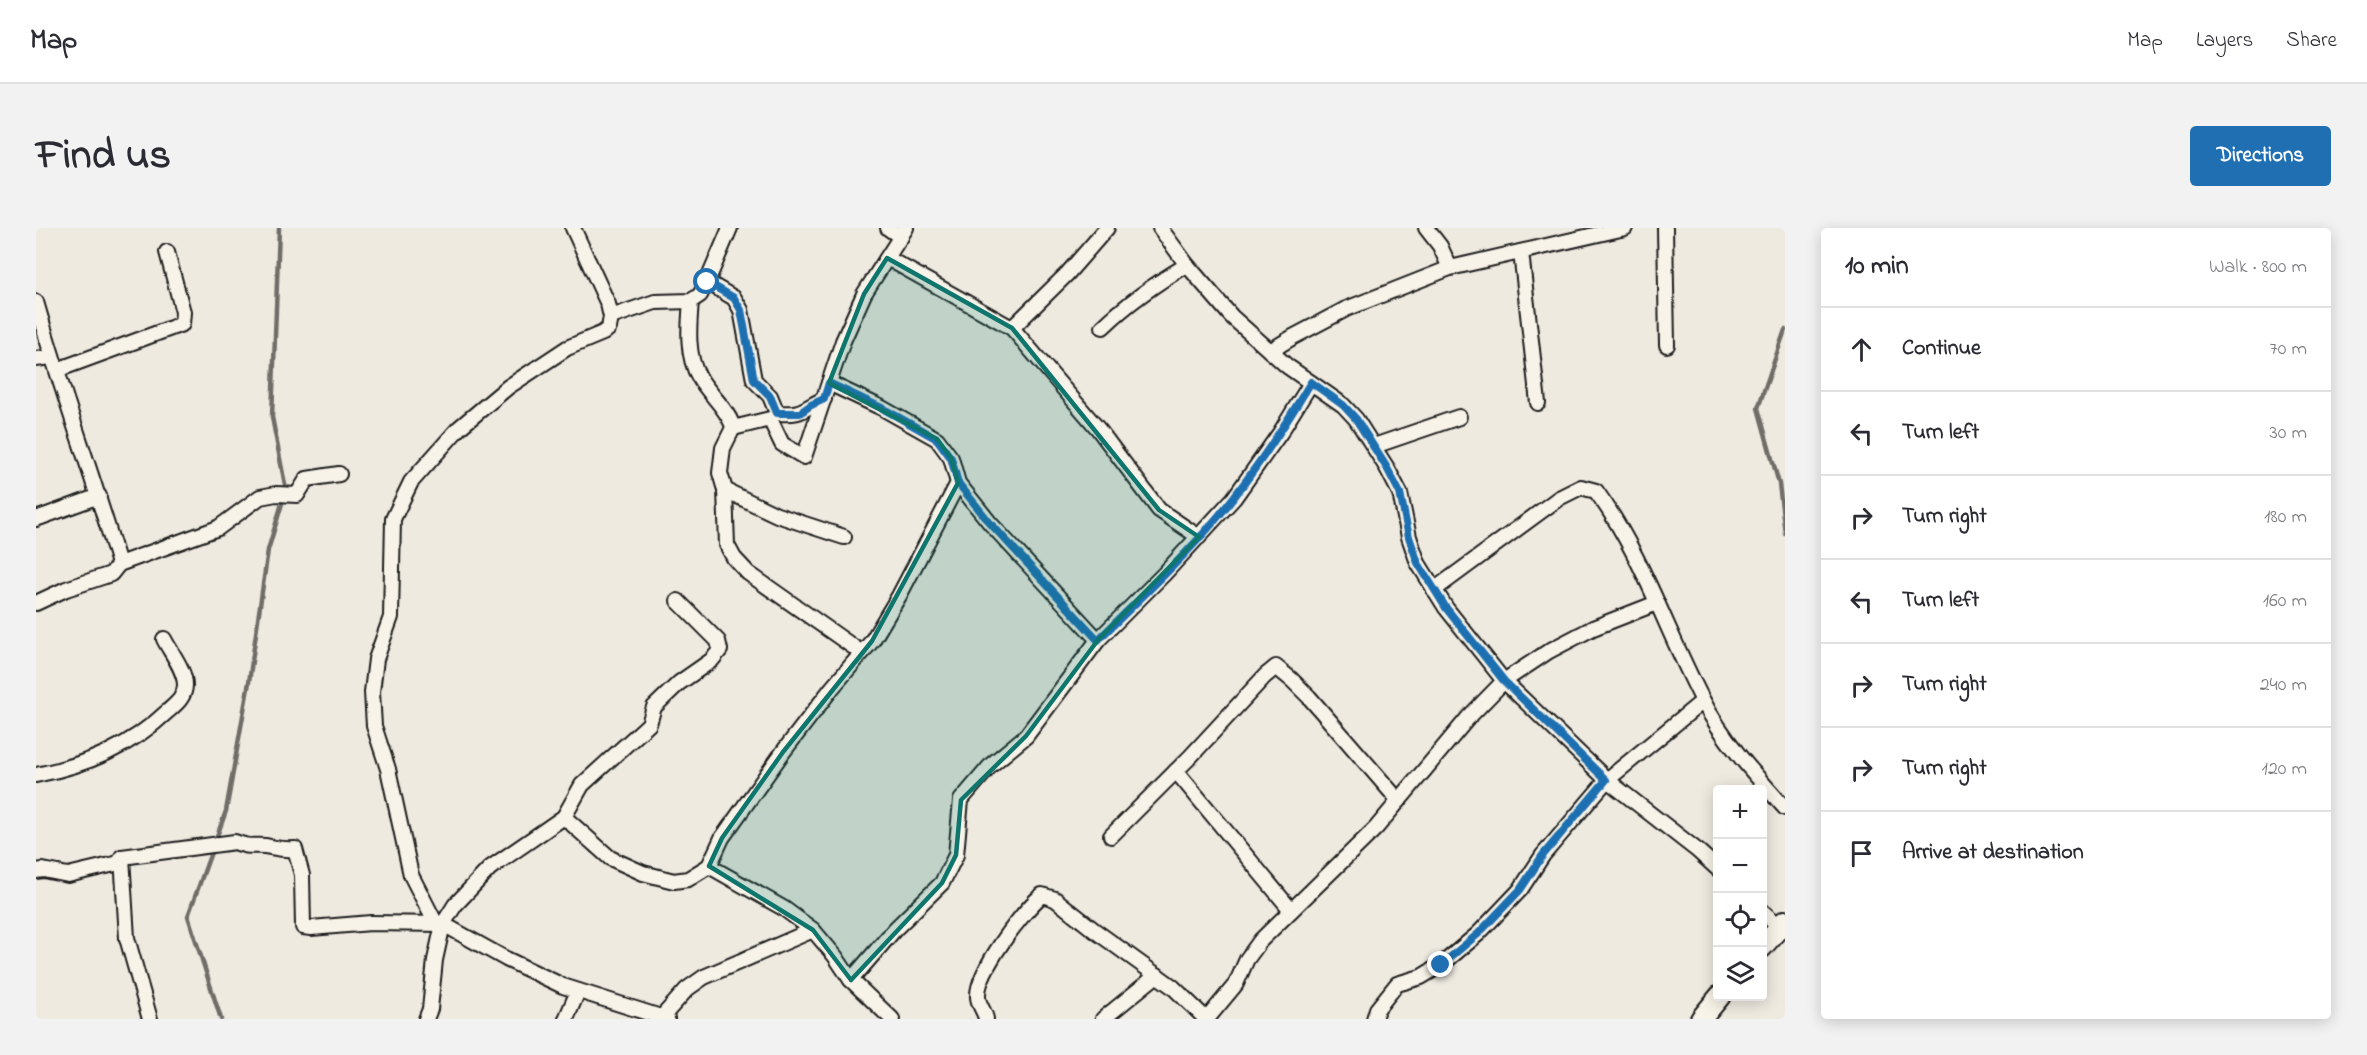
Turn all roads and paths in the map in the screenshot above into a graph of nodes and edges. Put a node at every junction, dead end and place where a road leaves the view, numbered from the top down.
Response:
1 (729, 228) edge
2 (888, 228) edge
3 (1107, 228) edge
4 (1160, 228) edge
5 (1426, 228) edge
6 (1625, 228) edge
7 (1665, 228) edge
8 (575, 229) edge
9 (904, 232) edge
10 (167, 252) dead end
11 (1521, 252) junction
12 (887, 258) junction
13 (1187, 265) junction
14 (1450, 268) junction
15 (707, 282) junction
16 (36, 302) edge
17 (691, 302) junction
18 (611, 316) junction
19 (1103, 327) dead end
20 (1012, 328) junction
21 (1667, 345) dead end
22 (1270, 351) junction
23 (36, 359) edge
24 (54, 364) junction
25 (1311, 382) junction
26 (829, 383) junction
27 (824, 399) junction
28 (1538, 403) dead end
29 (1459, 417) dead end
30 (733, 428) junction
31 (1374, 446) junction
32 (339, 474) dead end
33 (958, 483) junction
34 (725, 490) junction
35 (99, 496) junction
36 (36, 519) edge
37 (844, 537) dead end
38 (1199, 537) junction
39 (119, 564) junction
40 (1434, 590) junction
41 (678, 601) dead end
42 (36, 603) edge
43 (1657, 603) junction
44 (164, 639) dead end
45 (1098, 640) junction
46 (862, 653) junction
47 (1504, 681) junction
48 (1703, 701) junction
49 (1176, 771) junction
50 (36, 775) edge
51 (1606, 780) junction
52 (1400, 801) junction
53 (1785, 808) edge
54 (564, 817) junction
55 (1111, 836) dead end
56 (122, 857) junction
57 (1713, 864) edge
58 (709, 866) junction
59 (36, 871) edge
60 (1291, 910) junction
61 (1767, 914) edge
62 (439, 923) junction
63 (1782, 924) edge
64 (813, 930) junction
65 (1767, 941) edge
66 (1157, 975) junction
67 (851, 980) junction
68 (578, 990) junction
69 (1716, 1001) edge
70 (664, 1018) edge
71 (150, 1019) edge
72 (426, 1019) edge
73 (566, 1019) edge
74 (892, 1019) edge
75 (986, 1019) edge
76 (1103, 1019) edge
77 (1207, 1019) edge
78 (1374, 1019) edge
79 (1701, 1019) edge

1 - 15 street
2 - 9 street
3 - 20 street
4 - 13 street
5 - 14 street
6 - 11 street
7 - 21 street
8 - 18 street
9 - 12 street
10 - 24 street
11 - 14 street
11 - 28 street
12 - 20 street
12 - 26 street
13 - 19 street
13 - 22 street
14 - 22 street
15 - 17 street
15 - 27 street
16 - 24 street
17 - 18 street
17 - 30 street
18 - 62 street
20 - 38 street
22 - 25 street
23 - 24 street
24 - 35 street
25 - 31 street
25 - 38 street
26 - 27 street
26 - 33 street
27 - 30 street
29 - 31 street
30 - 34 street
31 - 40 street
32 - 39 street
33 - 45 street
33 - 46 street
34 - 37 street
34 - 46 street
35 - 36 street
35 - 39 street
38 - 45 street
39 - 42 street
40 - 43 street
40 - 47 street
41 - 54 street
43 - 47 street
43 - 48 street
44 - 50 street
45 - 67 street
46 - 58 street
47 - 51 street
47 - 52 street
48 - 51 street
48 - 53 street
49 - 52 street
49 - 55 street
49 - 60 street
51 - 57 street
51 - 78 street
52 - 60 street
54 - 58 street
54 - 62 street
56 - 59 street
56 - 62 street
56 - 71 street
58 - 64 street
60 - 77 street
61 - 63 street
62 - 68 street
62 - 72 street
63 - 65 main road
64 - 67 street
64 - 70 street
66 - 75 street
66 - 76 street
66 - 77 street
67 - 74 street
68 - 70 street
68 - 73 street
69 - 79 main road

